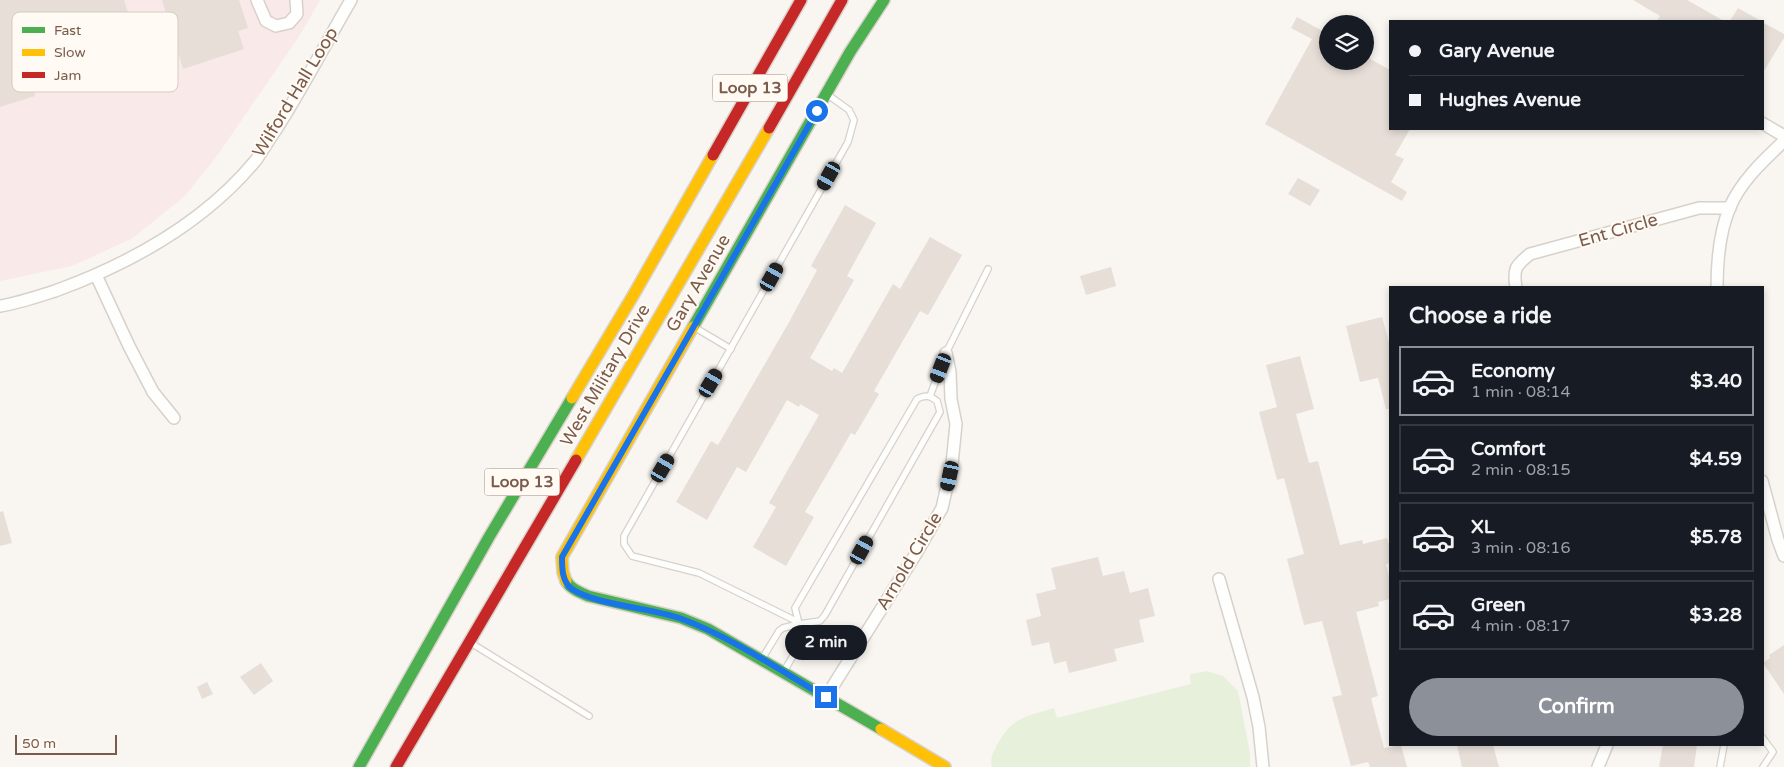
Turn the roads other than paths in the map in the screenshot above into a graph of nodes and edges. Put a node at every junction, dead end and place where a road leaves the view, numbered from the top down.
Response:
1 (257, 0) edge
2 (296, 0) edge
3 (351, 0) edge
4 (801, 0) edge
5 (842, 0) edge
6 (884, 0) edge
7 (826, 94) junction
8 (1764, 124) edge
9 (1784, 136) edge
10 (1784, 140) edge
11 (1730, 208) junction
12 (988, 269) dead end
13 (96, 275) junction
14 (1516, 286) edge
15 (1717, 286) edge
16 (0, 306) edge
17 (694, 327) junction
18 (731, 349) junction
19 (946, 353) junction
20 (930, 396) junction
21 (954, 414) junction
22 (174, 418) dead end
23 (936, 418) junction
24 (1764, 488) edge
25 (1784, 556) edge
26 (1219, 579) dead end
27 (799, 624) junction
28 (469, 642) junction
29 (762, 660) junction
30 (783, 672) junction
31 (826, 697) junction
32 (589, 716) dead end
33 (1764, 740) edge
34 (1607, 746) edge
35 (1724, 746) edge
36 (359, 767) edge
37 (396, 767) edge
38 (945, 767) edge
39 (1262, 767) edge
40 (1598, 767) edge
41 (1720, 767) edge
42 (1762, 767) edge

1 - 2 street
3 - 13 street, Wilford Hall Loop
4 - 36 main road, West Military Drive / Loop 13
5 - 28 main road, West Military Drive / Loop 13
6 - 7 main road, Gary Avenue
7 - 17 main road, Gary Avenue
7 - 18 lane
8 - 9 street
10 - 11 street
11 - 14 street, Ent Circle
11 - 15 street
12 - 19 lane
13 - 16 street, Wilford Hall Loop
13 - 22 street
17 - 18 lane
17 - 29 main road, Gary Avenue
18 - 27 lane
19 - 20 lane
19 - 21 street, Arnold Circle
20 - 23 lane
20 - 27 lane
21 - 23 lane
21 - 31 street, Arnold Circle
23 - 27 lane
24 - 25 street
26 - 39 street
27 - 29 lane
27 - 30 lane
28 - 32 lane
28 - 37 main road, West Military Drive / Loop 13
29 - 30 main road
30 - 31 main road
31 - 38 main road
33 - 42 lane
34 - 40 street
35 - 41 lane

